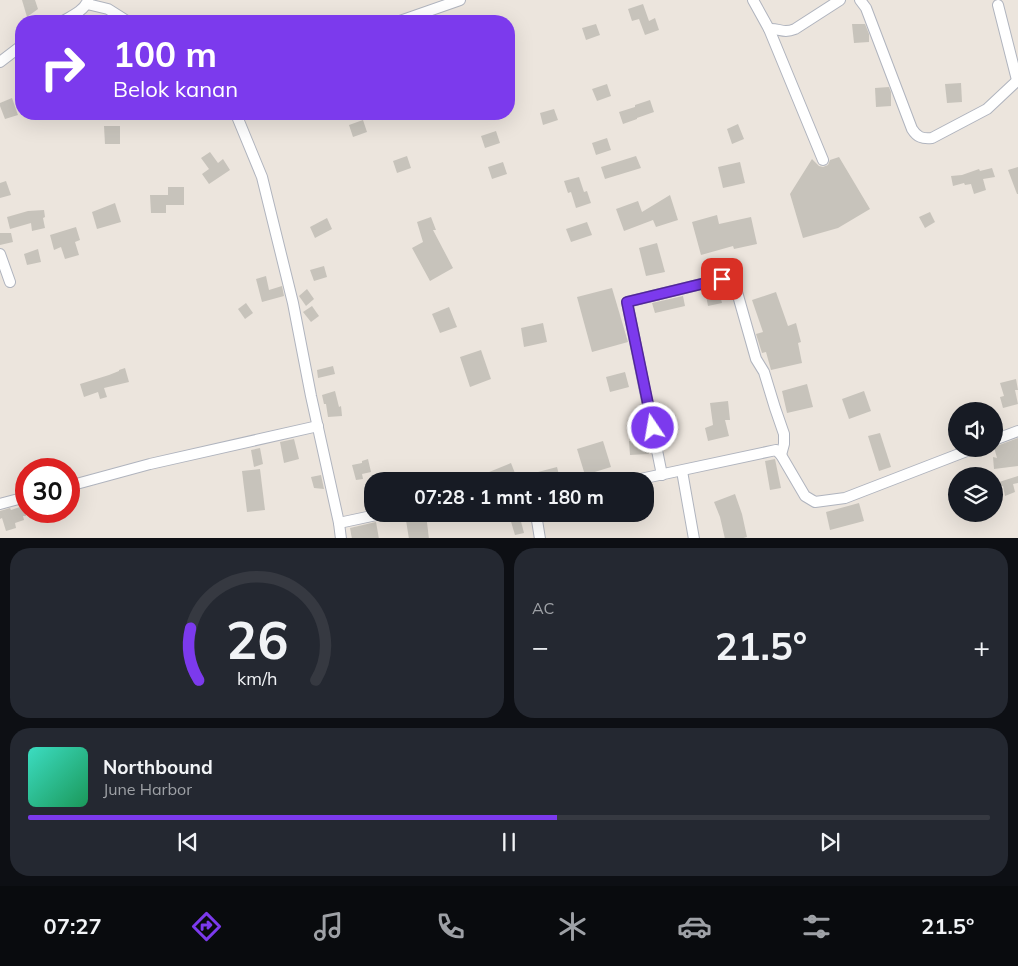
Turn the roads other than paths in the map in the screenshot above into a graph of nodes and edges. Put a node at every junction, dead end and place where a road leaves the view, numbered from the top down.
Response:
1 (460, 0) edge
2 (753, 0) edge
3 (840, 0) edge
4 (860, 0) edge
5 (88, 2) edge
6 (998, 5) dead end
7 (74, 15) edge
8 (118, 15) edge
9 (417, 15) edge
10 (769, 29) junction
11 (15, 51) edge
12 (0, 62) edge
13 (1018, 80) edge
14 (238, 120) edge
15 (823, 160) dead end
16 (0, 254) edge
17 (10, 282) dead end
18 (318, 426) junction
19 (1018, 431) edge
20 (1003, 437) edge
21 (781, 455) junction
22 (951, 457) edge
23 (682, 471) junction
24 (662, 475) junction
25 (654, 477) edge
26 (80, 483) edge
27 (15, 500) edge
28 (0, 504) edge
29 (364, 518) edge
30 (537, 522) edge
31 (339, 523) junction
32 (341, 538) edge
33 (540, 538) edge
34 (694, 538) edge

1 - 9 street
2 - 10 street
3 - 10 street
4 - 13 street
5 - 7 street
5 - 8 street
6 - 13 street
10 - 15 street
11 - 12 street
14 - 18 street
16 - 17 street
18 - 26 street
18 - 31 street
19 - 20 street
21 - 22 street
21 - 23 street
21 - 24 street
23 - 24 street
23 - 34 street
24 - 25 street
27 - 28 street
29 - 31 street
30 - 33 street
31 - 32 street

